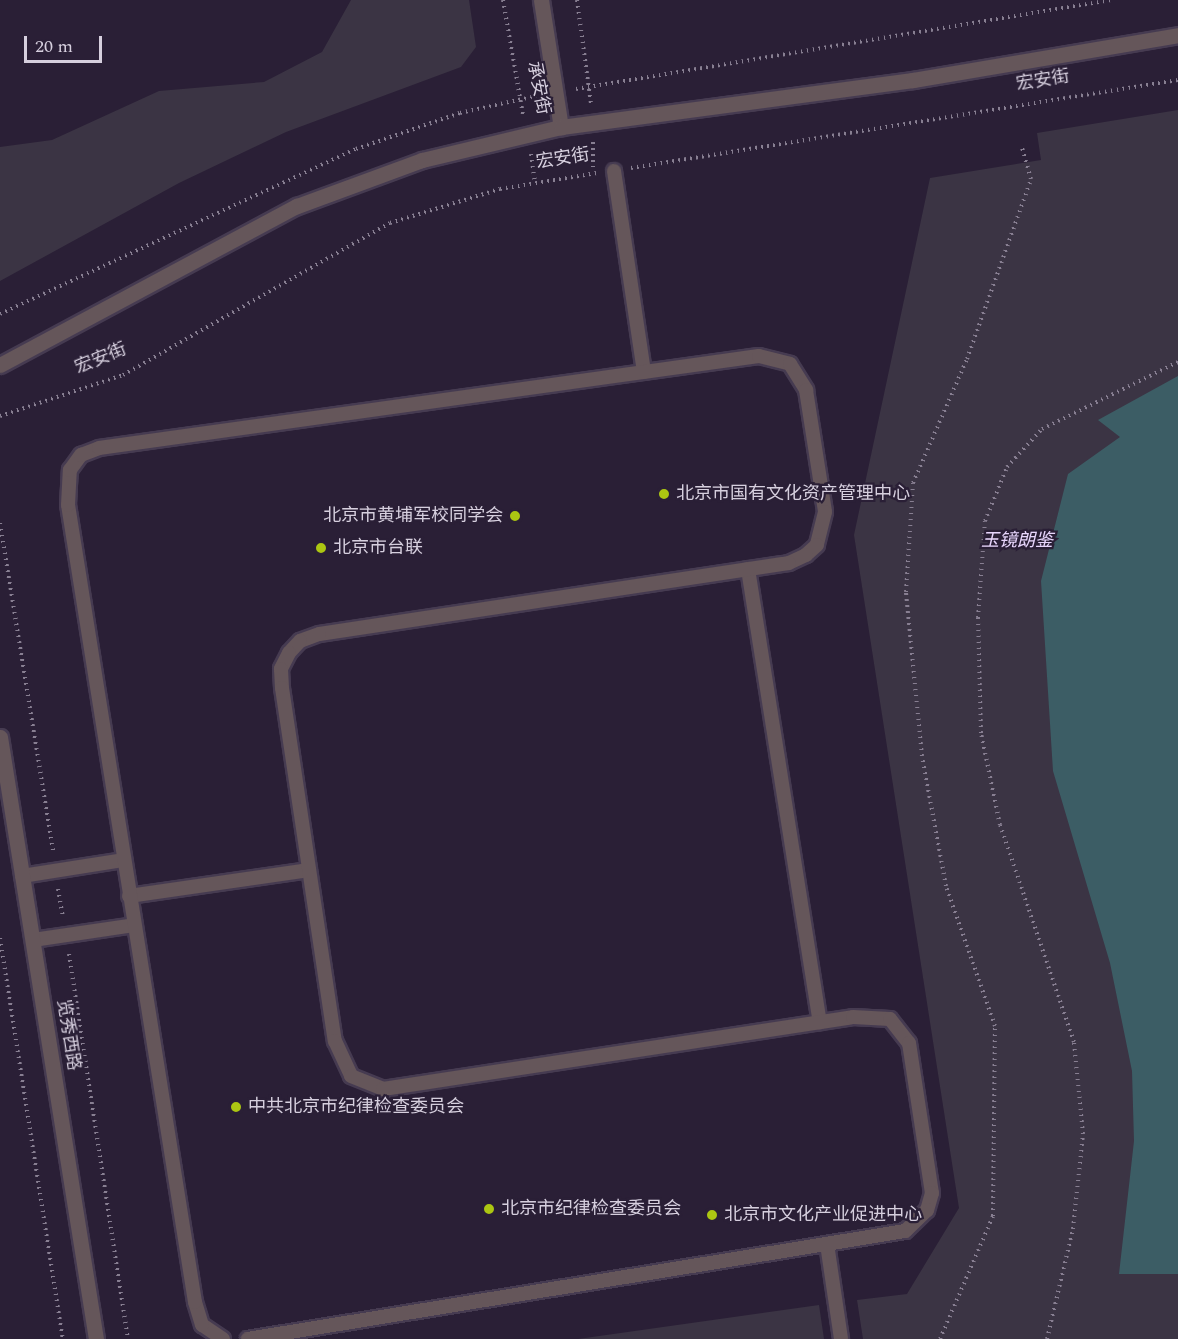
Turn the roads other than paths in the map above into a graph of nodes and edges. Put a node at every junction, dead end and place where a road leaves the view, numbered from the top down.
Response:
1 (541, 0) edge
2 (1178, 35) edge
3 (561, 127) junction
4 (615, 171) road end
5 (0, 365) edge
6 (644, 372) junction
7 (748, 569) junction
8 (0, 737) edge
9 (123, 860) junction
10 (309, 870) junction
11 (22, 876) junction
12 (129, 896) junction
13 (134, 925) junction
14 (33, 940) junction
15 (820, 1022) junction
16 (827, 1244) junction
17 (96, 1339) edge
18 (223, 1339) edge
19 (248, 1339) edge
20 (841, 1339) edge

1 - 3 street, 承安街
2 - 3 street, 宏安街
3 - 5 street, 宏安街
4 - 6 lane
6 - 7 lane
6 - 9 lane
7 - 10 lane
7 - 15 lane
8 - 11 street, 览秀西路
9 - 11 lane
9 - 12 lane
10 - 12 lane
10 - 15 lane
11 - 14 street, 览秀西路
12 - 13 lane
13 - 14 lane
13 - 18 lane
14 - 17 street, 览秀西路
15 - 16 lane
16 - 19 lane
16 - 20 lane

